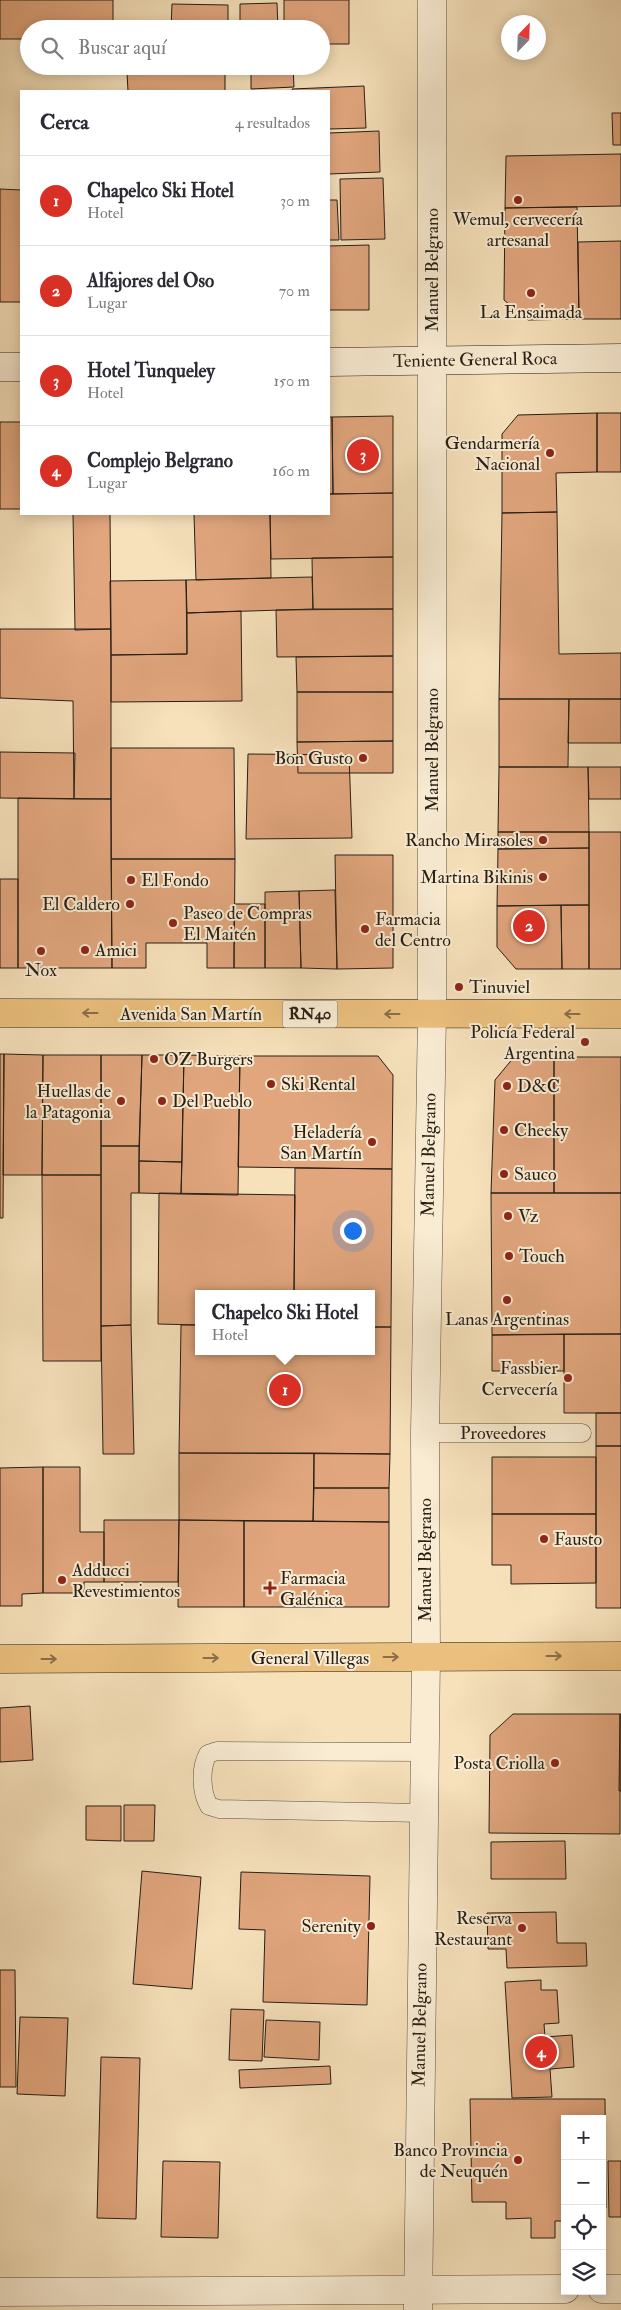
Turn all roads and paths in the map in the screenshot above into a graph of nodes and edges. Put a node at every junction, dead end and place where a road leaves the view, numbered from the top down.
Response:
1 (432, 0) edge
2 (621, 358) edge
3 (432, 361) junction
4 (330, 362) edge
5 (0, 367) edge
6 (20, 367) edge
7 (0, 1013) edge
8 (432, 1014) junction
9 (621, 1014) edge
10 (424, 1433) junction
11 (582, 1433) dead end
12 (621, 1656) edge
13 (426, 1657) junction
14 (0, 1659) edge
15 (424, 1752) junction
16 (423, 1814) junction
17 (561, 2289) edge
18 (606, 2289) edge
19 (621, 2289) edge
20 (0, 2292) edge
21 (418, 2300) edge

1 - 3 street, Manuel Belgrano
2 - 3 street, Teniente General Roca
3 - 4 street, Teniente General Roca
3 - 8 street, Manuel Belgrano
5 - 6 street
8 -> 7 main road, Avenida San Martín / RN40
9 -> 8 main road, Avenida San Martín / RN40
8 - 10 street, Manuel Belgrano
10 - 11 lane, Proveedores
10 - 13 street, Manuel Belgrano
13 -> 12 main road, General Villegas
14 -> 13 main road, General Villegas
13 - 15 street, Manuel Belgrano
15 - 16 street, Manuel Belgrano
15 - 16 lane
16 - 21 street, Manuel Belgrano
17 - 21 street
18 - 19 street
20 - 21 street

